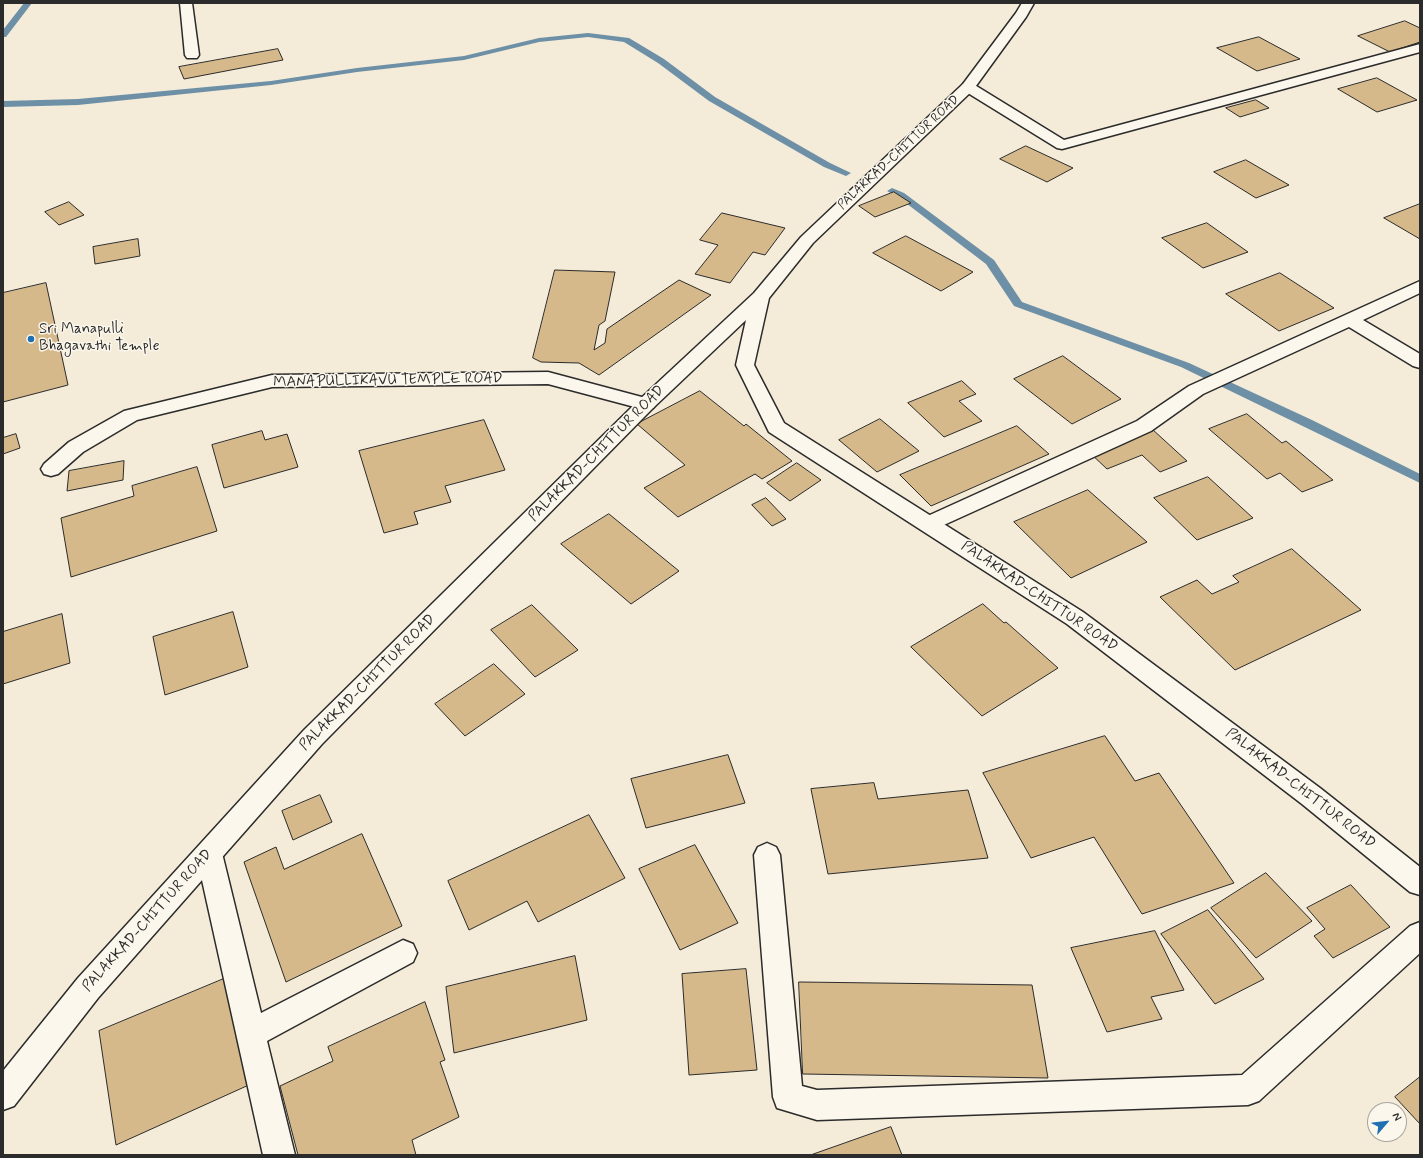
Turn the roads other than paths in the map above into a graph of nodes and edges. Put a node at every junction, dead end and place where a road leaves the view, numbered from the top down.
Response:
1 (186, 3) edge
2 (1028, 3) edge
3 (1420, 48) edge
4 (192, 56) dead end
5 (968, 87) junction
6 (1420, 286) edge
7 (760, 296) junction
8 (1350, 320) junction
9 (1420, 362) edge
10 (646, 404) junction
11 (51, 469) dead end
12 (928, 524) junction
13 (209, 853) junction
14 (767, 855) dead end
15 (1420, 883) edge
16 (1420, 935) edge
17 (403, 953) dead end
18 (251, 1034) junction
19 (3, 1095) edge
20 (279, 1155) edge

1 - 4 street
2 - 5 street, PALAKKAD-CHITTUR ROAD
3 - 5 street
5 - 7 street, PALAKKAD-CHITTUR ROAD
6 - 8 street
7 - 10 street, PALAKKAD-CHITTUR ROAD
7 - 12 street, PALAKKAD-CHITTUR ROAD
8 - 9 street
8 - 12 street
10 - 11 street, MANAPULLIKAVU TEMPLE ROAD
10 - 13 street, PALAKKAD-CHITTUR ROAD
12 - 15 street, PALAKKAD-CHITTUR ROAD
13 - 18 street
13 - 19 street, PALAKKAD-CHITTUR ROAD
14 - 16 street
17 - 18 street
18 - 20 street

